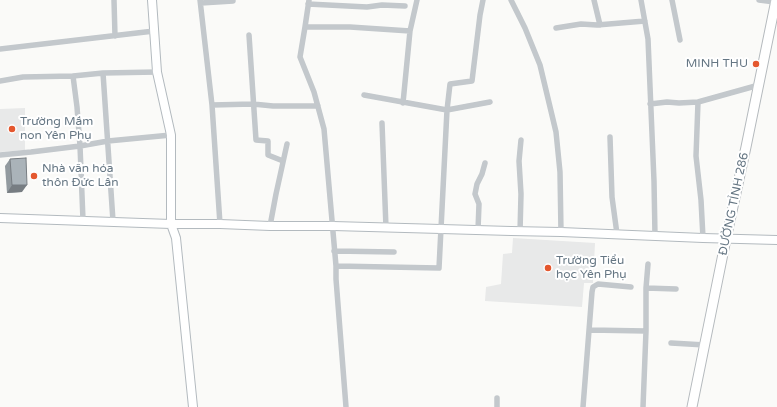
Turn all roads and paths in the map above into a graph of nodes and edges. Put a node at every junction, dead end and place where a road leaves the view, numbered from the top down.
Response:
1 (114, 0) edge
2 (152, 0) edge
3 (417, 0) edge
4 (483, 0) edge
5 (511, 0) edge
6 (594, 0) edge
7 (641, 0) edge
8 (672, 0) edge
9 (759, 0) edge
10 (233, 1) edge
11 (776, 1) edge
12 (201, 2) edge
13 (309, 2) edge
14 (405, 6) dead end
15 (645, 21) junction
16 (600, 25) junction
17 (305, 27) junction
18 (556, 28) dead end
19 (154, 31) junction
20 (410, 31) junction
21 (248, 35) dead end
22 (773, 35) edge
23 (115, 36) junction
24 (680, 40) dead end
25 (0, 50) edge
26 (157, 72) junction
27 (103, 73) junction
28 (73, 76) junction
29 (0, 81) edge
30 (759, 85) junction
31 (364, 95) dead end
32 (403, 102) junction
33 (490, 102) dead end
34 (698, 102) junction
35 (212, 104) junction
36 (253, 104) junction
37 (650, 104) junction
38 (318, 106) junction
39 (447, 110) junction
40 (382, 123) dead end
41 (171, 135) junction
42 (610, 136) dead end
43 (521, 140) dead end
44 (108, 141) junction
45 (287, 144) dead end
46 (80, 146) junction
47 (0, 155) edge
48 (283, 161) junction
49 (484, 163) dead end
50 (0, 218) edge
51 (83, 220) junction
52 (113, 221) junction
53 (171, 224) junction
54 (220, 224) junction
55 (270, 226) junction
56 (333, 226) junction
57 (386, 228) junction
58 (441, 229) junction
59 (478, 230) junction
60 (520, 232) junction
61 (562, 232) junction
62 (617, 234) junction
63 (654, 236) junction
64 (703, 238) junction
65 (726, 239) junction
66 (777, 240) edge
67 (334, 251) junction
68 (394, 252) dead end
69 (648, 264) dead end
70 (336, 266) junction
71 (631, 287) dead end
72 (646, 288) junction
73 (676, 289) dead end
74 (589, 330) junction
75 (646, 331) junction
76 (671, 343) dead end
77 (705, 345) junction
78 (497, 398) dead end
79 (194, 407) edge
80 (346, 407) edge
81 (497, 407) edge
82 (583, 407) edge
83 (642, 407) edge
84 (692, 407) edge

1 - 23 street
2 - 19 street
3 - 20 street
4 - 39 street
5 - 61 street
6 - 16 street
7 - 15 street
8 - 24 street
9 - 11 street
10 - 12 street
11 - 22 main road, ĐƯỜNG TỈNH 286
12 - 35 street
13 - 14 street
13 - 17 street
15 - 16 street
15 - 37 street
16 - 18 street
17 - 20 street
17 - 38 street
19 - 23 street
19 - 26 street
20 - 32 street
21 - 36 street
22 - 30 main road, ĐƯỜNG TỈNH 286
23 - 25 street
26 - 27 street
26 - 41 street
27 - 28 street
27 - 44 street
28 - 29 street
28 - 46 street
30 - 34 street
30 - 65 main road, ĐƯỜNG TỈNH 286
31 - 32 street
32 - 39 street
33 - 39 street
34 - 37 street
34 - 64 street
35 - 36 street
35 - 54 street
36 - 38 street
36 - 48 street
37 - 63 street
38 - 56 street
39 - 58 street
40 - 57 street
41 - 44 street
41 - 53 street
42 - 62 street
43 - 60 street
44 - 46 street
44 - 52 street
45 - 48 street
46 - 47 street
46 - 51 street
48 - 55 street
49 - 59 street
50 - 51 street
51 - 52 street
52 - 53 street
53 - 54 street
53 - 79 street
54 - 55 street
55 - 56 street
56 - 57 street
56 - 67 street
57 - 58 street
58 - 59 street
58 - 70 street
59 - 60 street
60 - 61 street
61 - 62 street
62 - 63 street
63 - 64 street
64 - 65 street
65 - 66 street
65 - 77 main road, ĐƯỜNG TỈNH 286
67 - 68 street
67 - 70 street
69 - 72 street
70 - 80 street
71 - 74 street
72 - 73 street
72 - 75 street
74 - 75 street
74 - 82 street
75 - 83 street
76 - 77 street
77 - 84 main road, ĐƯỜNG TỈNH 286
78 - 81 street

